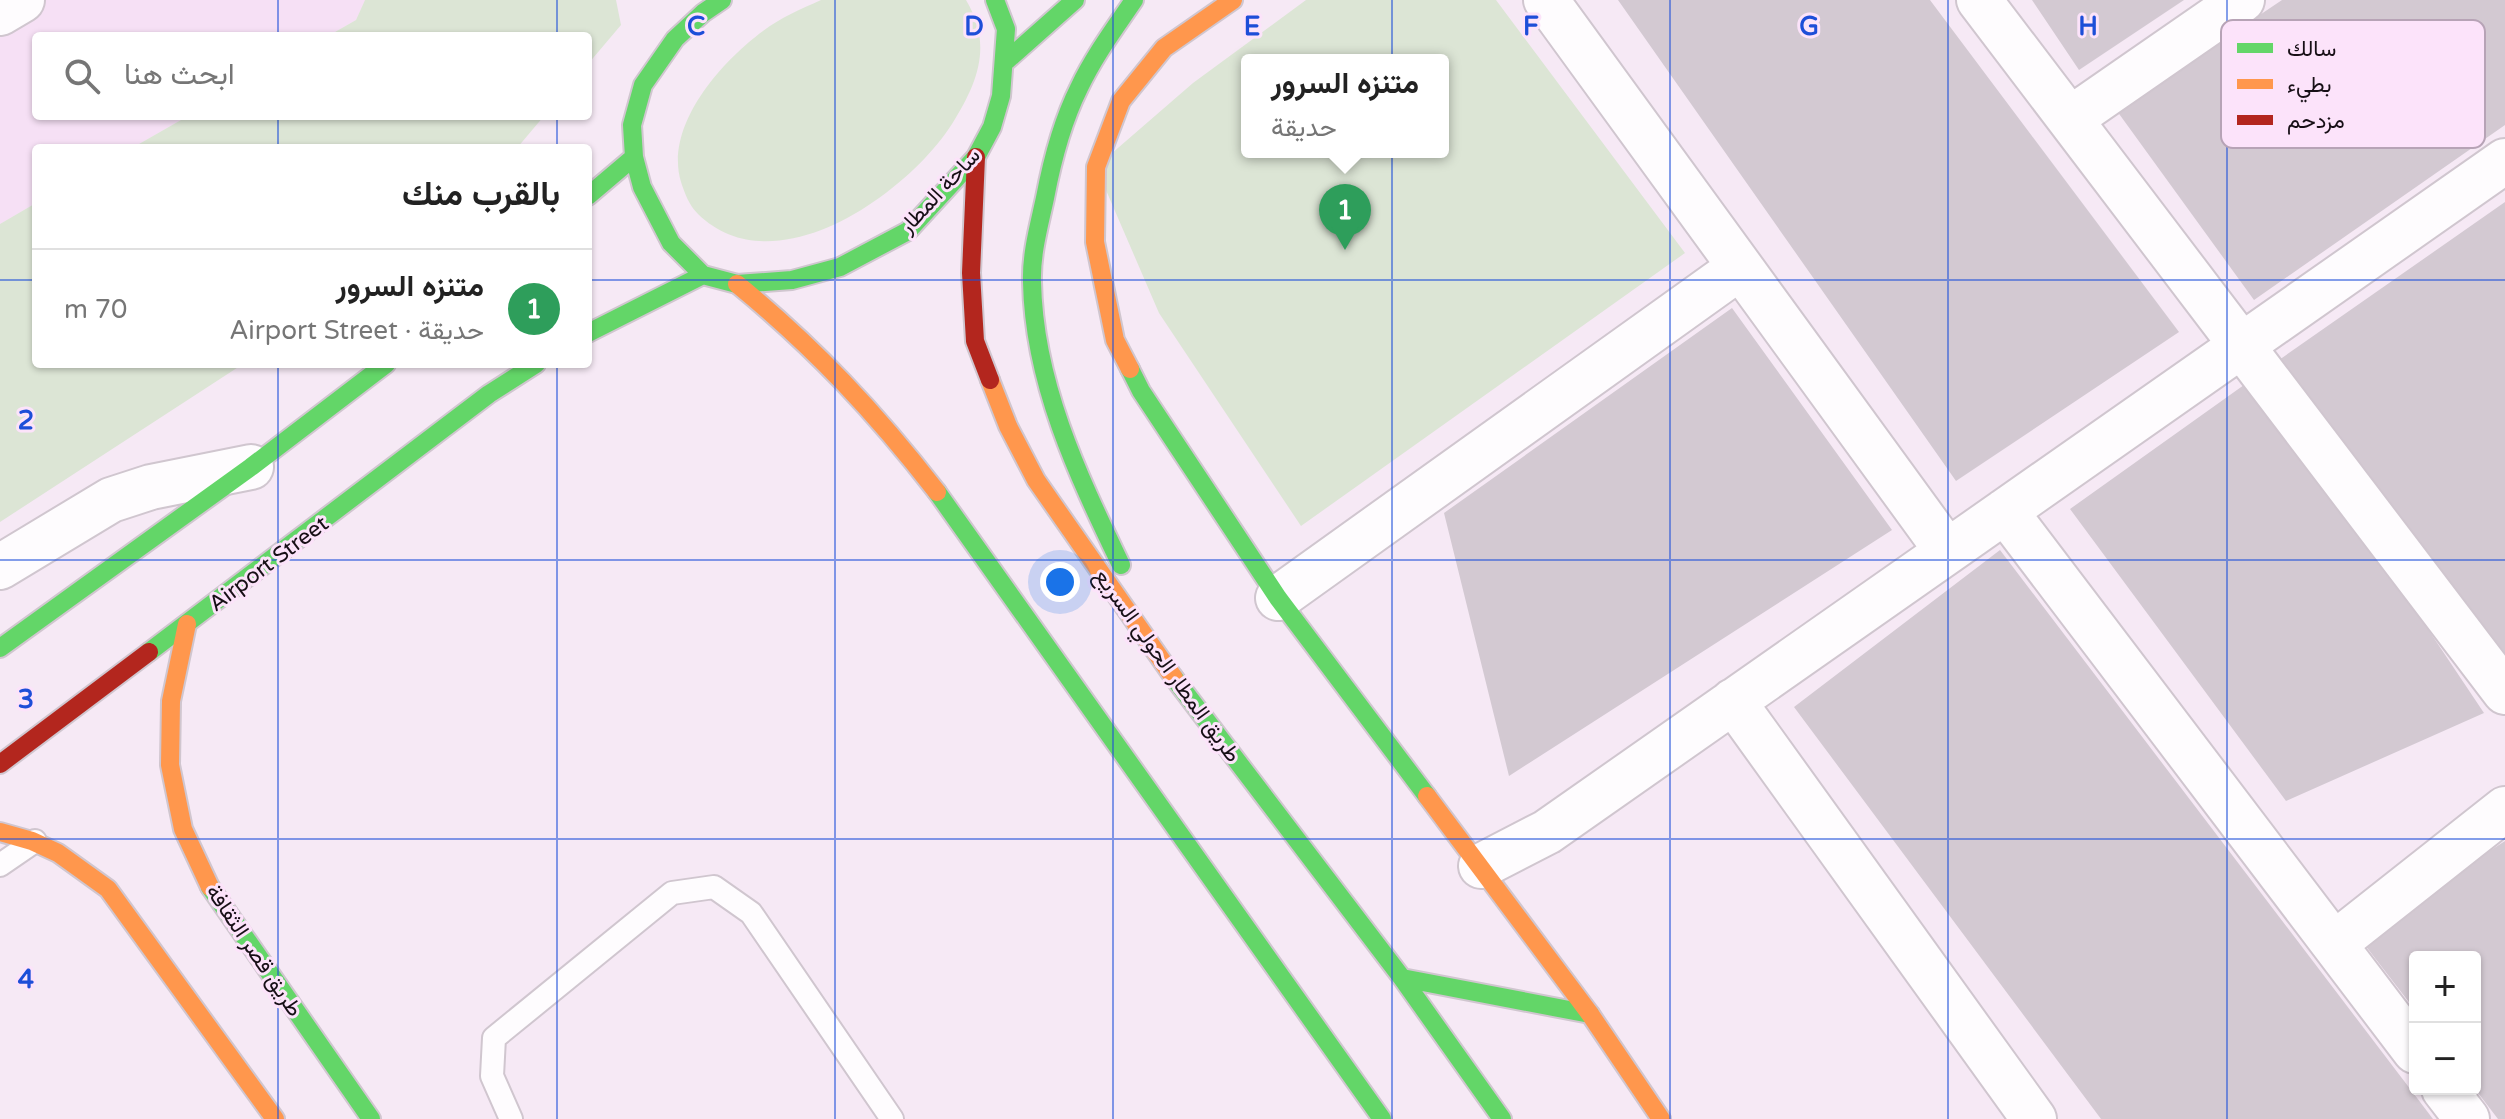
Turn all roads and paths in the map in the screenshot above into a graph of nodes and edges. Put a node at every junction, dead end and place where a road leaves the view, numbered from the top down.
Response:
1 (22, 0) edge
2 (722, 0) edge
3 (995, 0) edge
4 (1075, 0) edge
5 (1134, 0) edge
6 (1233, 0) edge
7 (1546, 0) edge
8 (1979, 0) edge
9 (2242, 0) edge
10 (0, 13) edge
11 (674, 13) dead end
12 (675, 39) junction
13 (1004, 63) junction
14 (2070, 119) junction
15 (634, 157) junction
16 (976, 157) junction
17 (2505, 161) edge
18 (592, 193) edge
19 (1739, 268) junction
20 (703, 275) junction
21 (737, 284) junction
22 (592, 331) edge
23 (2241, 346) junction
24 (381, 368) edge
25 (530, 368) edge
26 (251, 467) junction
27 (2005, 511) junction
28 (1947, 551) junction
29 (0, 567) edge
30 (1278, 598) junction
31 (42, 617) junction
32 (187, 624) junction
33 (0, 625) edge
34 (0, 648) edge
35 (1180, 686) junction
36 (2505, 692) edge
37 (1733, 701) junction
38 (0, 764) edge
39 (2505, 809) edge
40 (0, 832) edge
41 (35, 841) junction
42 (0, 865) edge
43 (1481, 866) junction
44 (2334, 944) junction
45 (1402, 978) junction
46 (1590, 1014) junction
47 (2409, 1043) edge
48 (2449, 1095) edge
49 (275, 1119) edge
50 (371, 1119) edge
51 (511, 1119) edge
52 (892, 1119) edge
53 (1382, 1119) edge
54 (1502, 1119) edge
55 (1661, 1119) edge
56 (2034, 1119) edge
57 (2467, 1119) edge

1 - 10 street
2 - 12 main road
3 - 13 main road, ساحة المطار
4 - 13 main road
5 - 35 main road
6 - 30 main road
7 - 19 street
8 - 14 street
9 - 14 street
11 - 12 main road
12 - 15 main road
13 - 16 main road, ساحة المطار
14 - 23 street
15 - 18 main road
15 - 20 main road
16 - 21 main road, ساحة المطار
16 - 35 main road, طريق المطار الحولي السريع
17 - 23 street
19 - 28 street
19 - 30 street
20 - 21 main road, ساحة المطار
20 - 22 main road
21 - 53 main road
23 - 27 street
23 - 36 street
24 - 26 main road
25 - 32 main road, Airport Street
26 - 29 street
26 - 31 main road
27 - 28 street
27 - 44 street
28 - 37 street
30 - 43 main road
31 - 33 street
31 - 34 main road
32 - 38 main road, Airport Street
32 - 50 main road, طريق قصر الثقافة
35 - 45 main road, طريق المطار الحولي السريع
37 - 43 street
37 - 56 street
39 - 44 street
40 - 41 main road
41 - 42 lane
41 - 49 main road
43 - 46 main road
44 - 47 street
45 - 46 main road
45 - 54 main road, طريق المطار الحولي السريع
46 - 55 main road
48 - 57 street
51 - 52 lane

